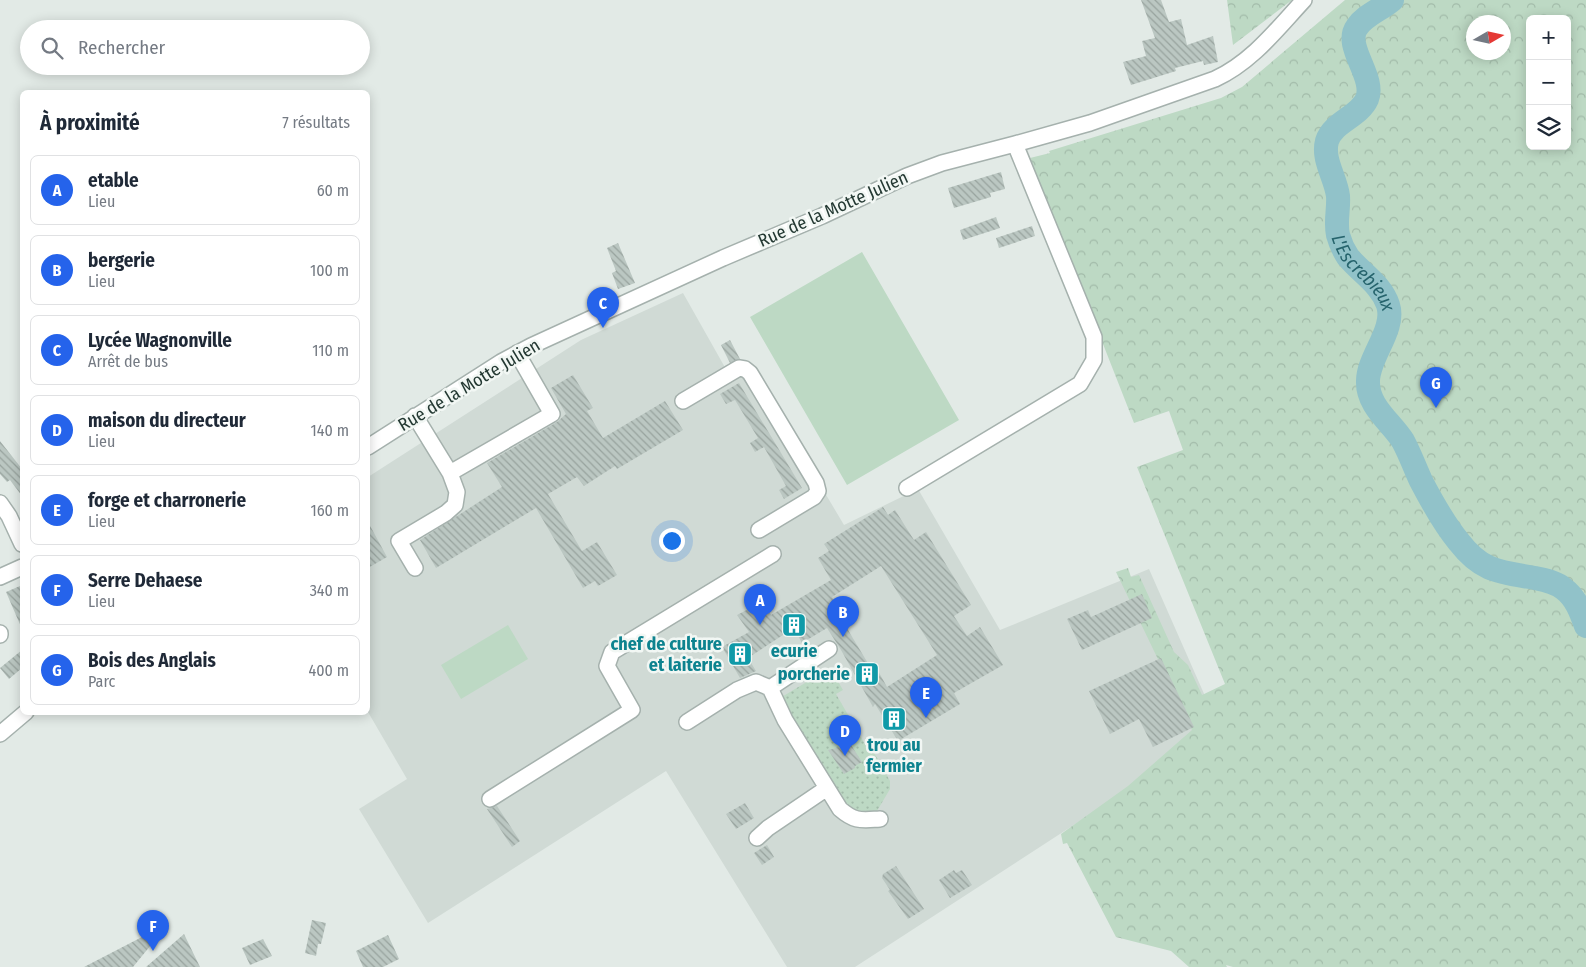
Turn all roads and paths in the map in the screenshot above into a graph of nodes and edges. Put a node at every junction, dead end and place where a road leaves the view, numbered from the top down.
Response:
1 (1304, 0) edge
2 (1015, 144) junction
3 (517, 353) junction
4 (683, 401) dead end
5 (415, 416) junction
6 (370, 446) edge
7 (450, 472) junction
8 (908, 488) dead end
9 (0, 503) edge
10 (759, 530) dead end
11 (20, 540) edge
12 (773, 554) dead end
13 (415, 568) dead end
14 (20, 569) edge
15 (0, 577) edge
16 (829, 649) dead end
17 (770, 688) junction
18 (22, 715) edge
19 (687, 722) dead end
20 (0, 734) edge
21 (827, 788) junction
22 (490, 799) dead end
23 (880, 819) dead end
24 (757, 838) dead end

1 - 2 street, Rue de la Motte Julien
2 - 3 street, Rue de la Motte Julien
2 - 8 street
3 - 5 street, Rue de la Motte Julien
3 - 7 street
4 - 10 street
5 - 6 street, Rue de la Motte Julien
5 - 7 street
7 - 13 street
9 - 11 street
12 - 22 street
14 - 15 street
16 - 17 street
17 - 19 street
17 - 21 street
18 - 20 street
21 - 23 street
21 - 24 street

